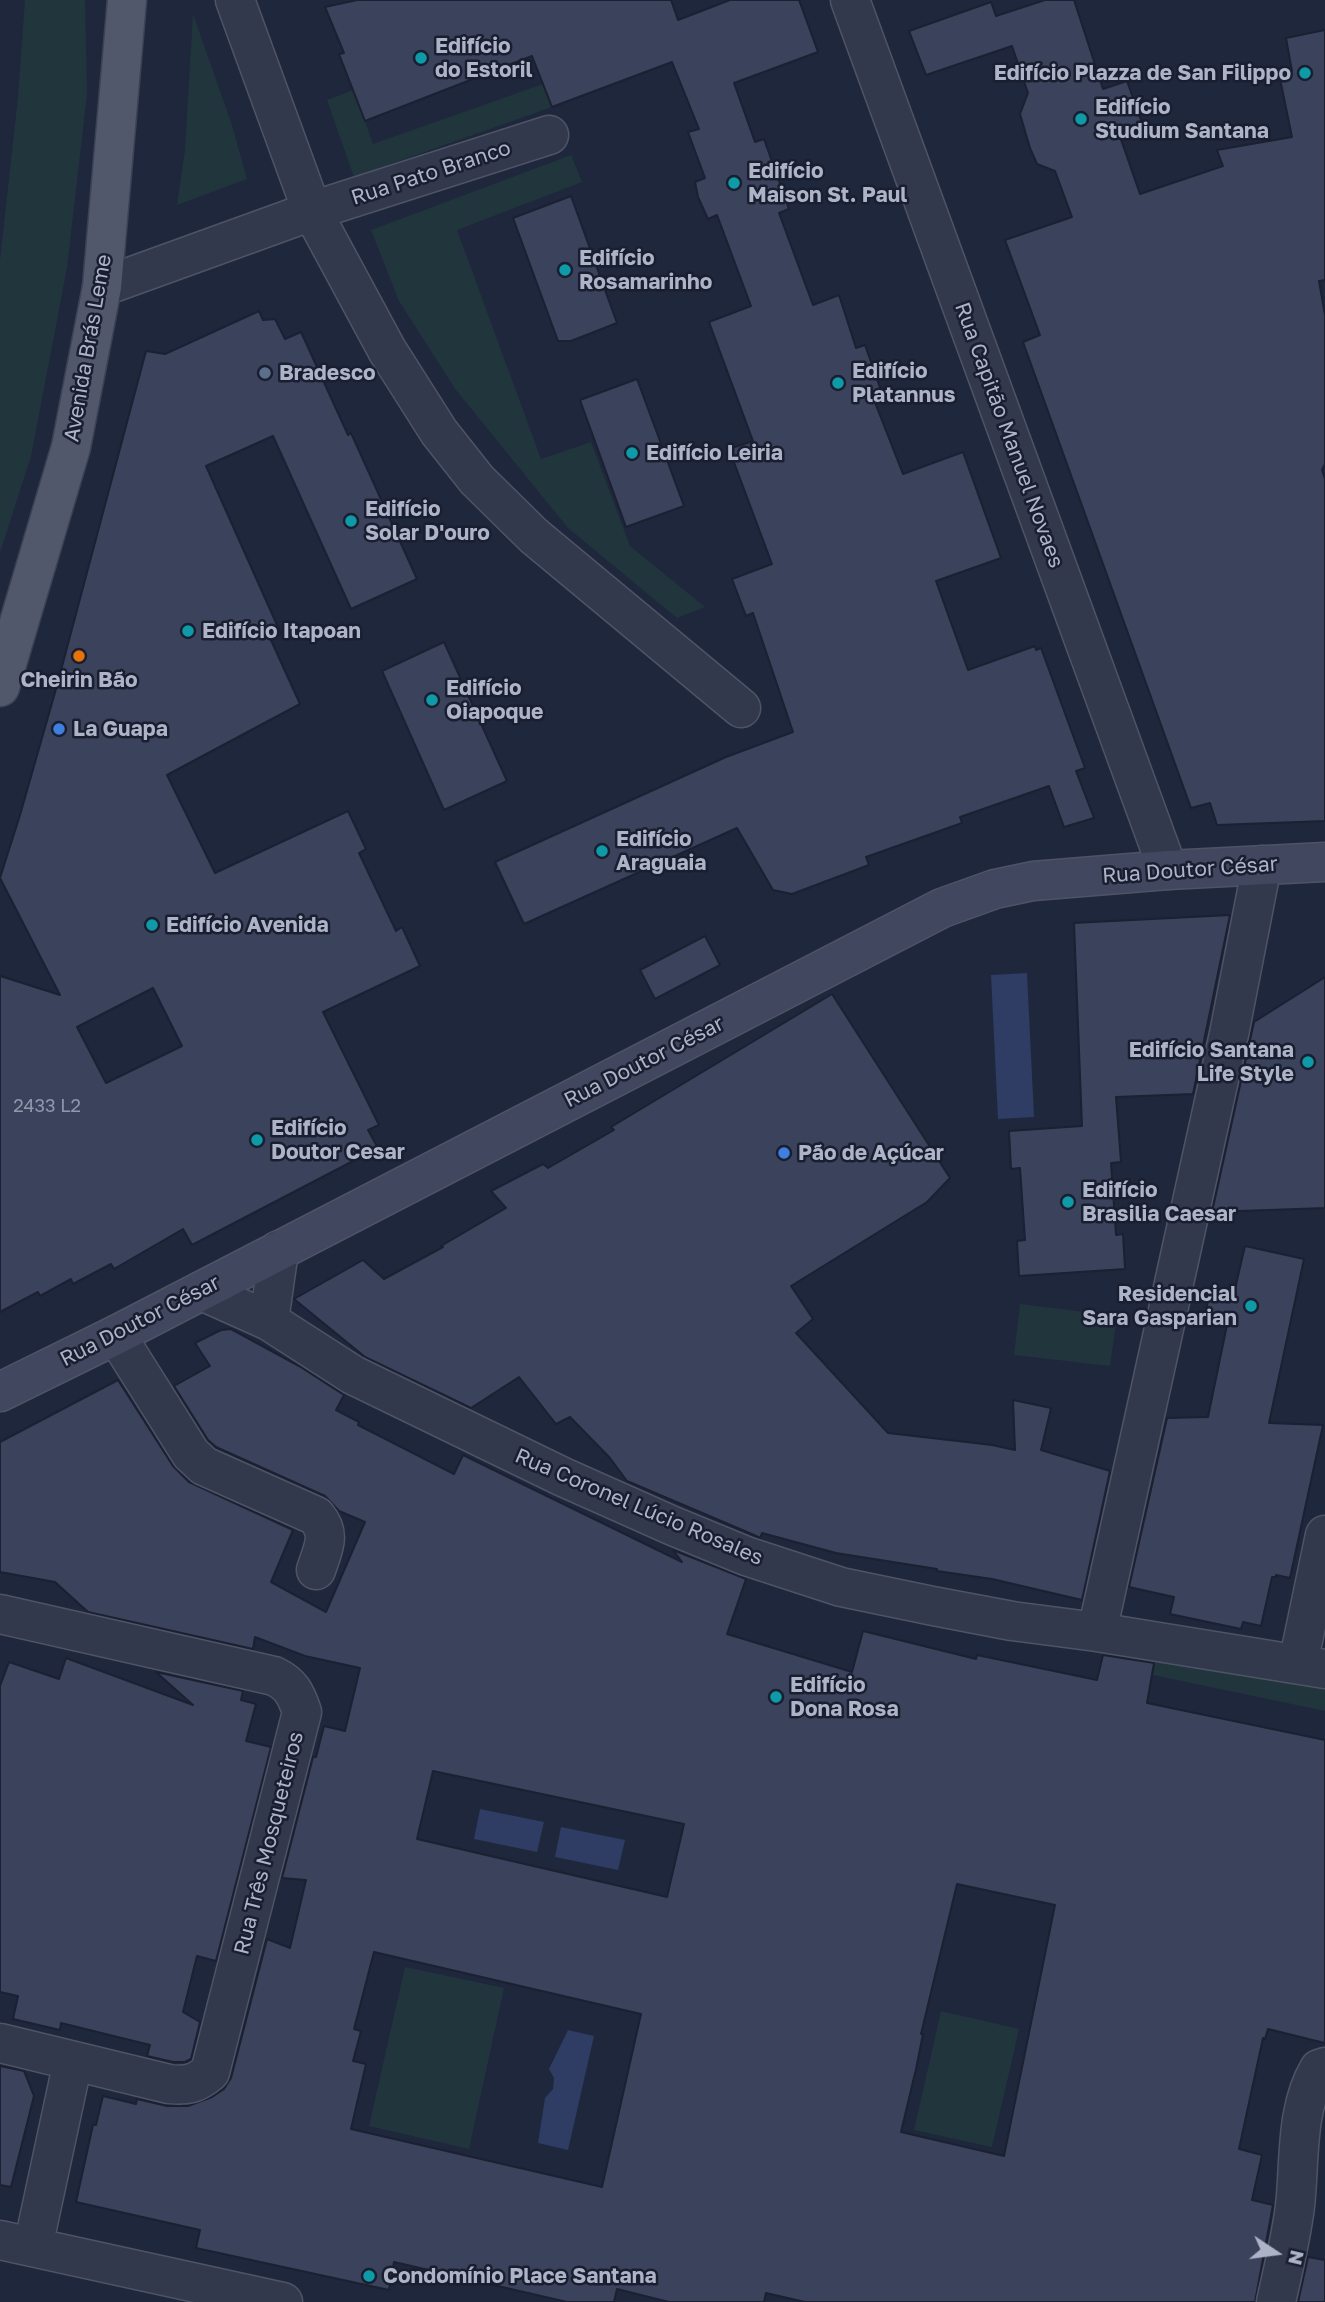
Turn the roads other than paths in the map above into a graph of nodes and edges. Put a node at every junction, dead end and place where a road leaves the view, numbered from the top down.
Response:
1 (127, 0) edge
2 (235, 0) edge
3 (850, 0) edge
4 (549, 135) dead end
5 (312, 211) junction
6 (102, 288) junction
7 (0, 687) edge
8 (741, 708) dead end
9 (1325, 862) edge
10 (1262, 865) junction
11 (1168, 870) junction
12 (279, 1250) junction
13 (202, 1290) junction
14 (269, 1321) junction
15 (116, 1335) junction
16 (0, 1391) edge
17 (1325, 1535) edge
18 (316, 1570) dead end
19 (0, 1614) edge
20 (1097, 1632) junction
21 (1312, 1667) edge
22 (0, 2043) edge
23 (73, 2061) junction
24 (1325, 2067) edge
25 (16, 2244) edge
26 (283, 2302) edge
27 (1276, 2302) edge

1 - 6 main road, Avenida Brás Leme
2 - 5 street
3 - 11 street, Rua Capitão Manuel Novaes
4 - 5 street, Rua Pato Branco
5 - 6 street, Rua Pato Branco
5 - 8 street
6 - 7 main road, Avenida Brás Leme
9 - 10 street, Rua Doutor César
10 - 11 street, Rua Doutor César
10 - 20 street
11 - 12 street, Rua Doutor César
12 - 13 street, Rua Doutor César
12 - 14 street
13 - 14 street, Rua Coronel Lúcio Rosales
13 - 15 street, Rua Doutor César
14 - 20 street, Rua Coronel Lúcio Rosales
15 - 16 street, Rua Doutor César
15 - 18 street
17 - 21 street
19 - 23 street, Rua Três Mosqueteiros
20 - 21 street, Rua Coronel Lúcio Rosales
22 - 23 street, Rua Três Mosqueteiros
23 - 25 street
24 - 27 street
25 - 26 street

